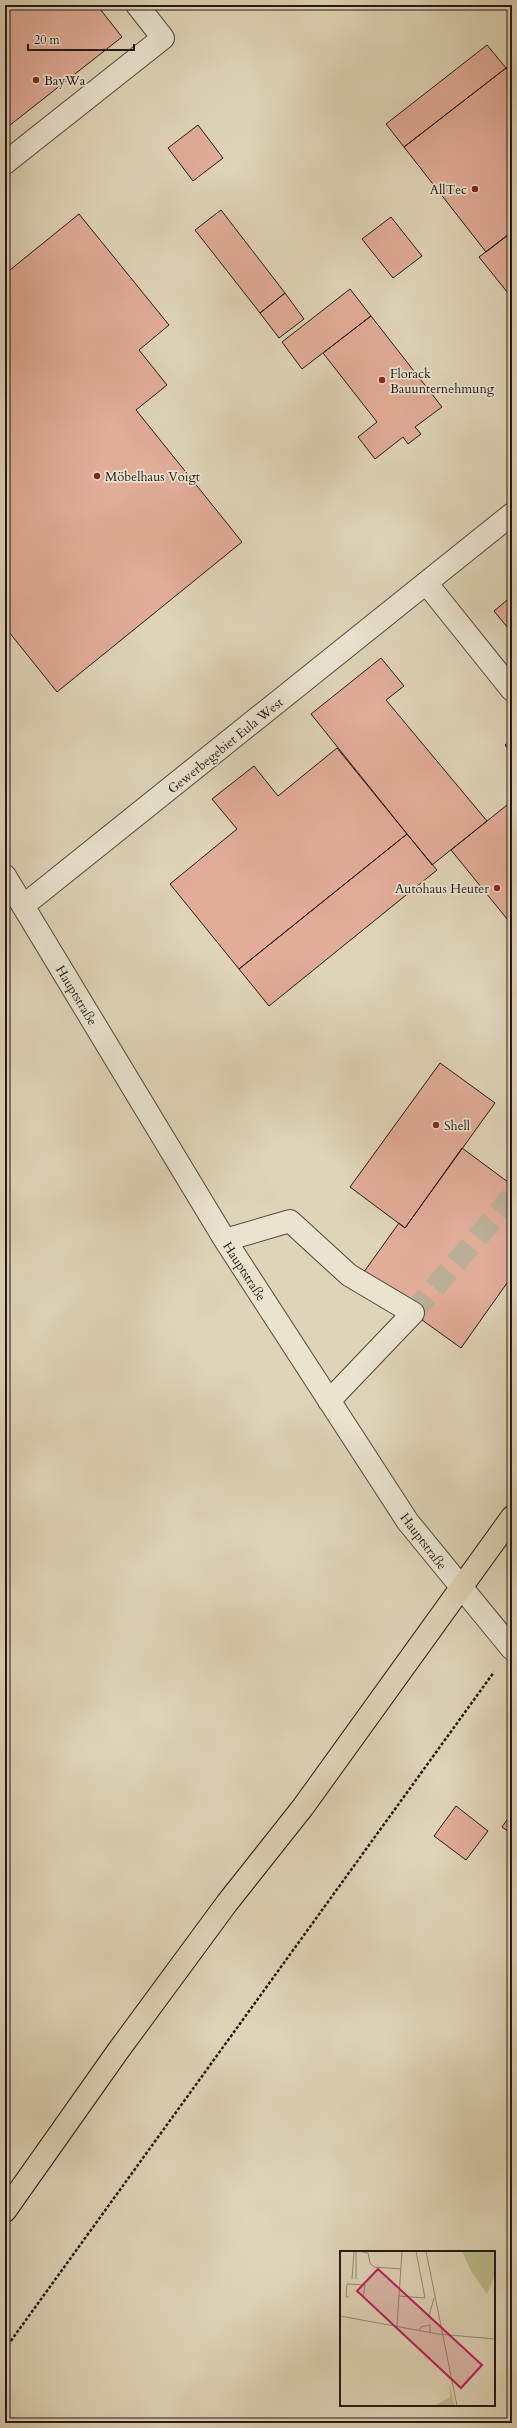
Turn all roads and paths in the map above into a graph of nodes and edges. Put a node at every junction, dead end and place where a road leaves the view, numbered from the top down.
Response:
1 (136, 5) edge
2 (5, 163) edge
3 (512, 514) edge
4 (427, 584) junction
5 (512, 690) edge
6 (5, 876) edge
7 (23, 906) junction
8 (225, 1240) junction
9 (329, 1401) junction
10 (512, 1517) edge
11 (460, 1588) junction
12 (512, 1649) edge
13 (5, 2211) edge
14 (5, 2349) edge

1 - 2 street
3 - 4 street, Gewerbegebiet Eula West
4 - 5 street
4 - 7 street, Gewerbegebiet Eula West
6 - 7 street, Hauptstraße
7 - 8 street, Hauptstraße
8 - 9 street, Hauptstraße
8 - 9 street
9 - 11 street, Hauptstraße
10 - 11 main road
11 - 12 street, Hauptstraße
11 - 13 main road
12 - 14 path

